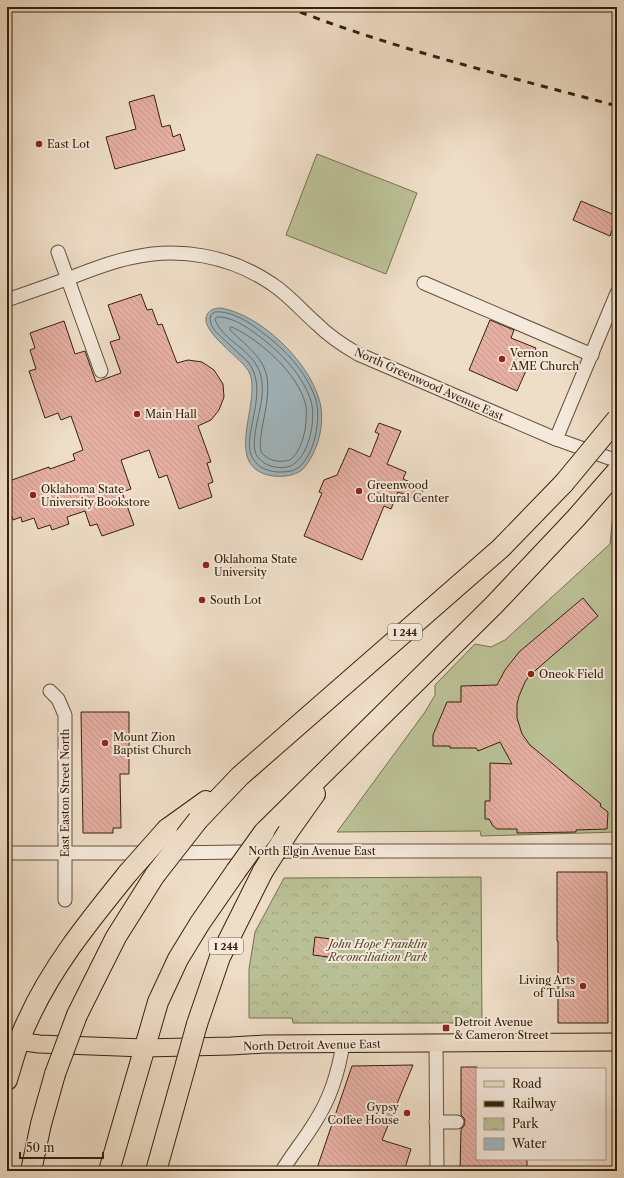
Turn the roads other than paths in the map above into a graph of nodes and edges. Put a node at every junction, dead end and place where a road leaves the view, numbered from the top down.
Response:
1 (58, 252) dead end
2 (68, 279) junction
3 (424, 283) dead end
4 (617, 293) edge
5 (7, 300) edge
6 (592, 355) junction
7 (101, 371) dead end
8 (617, 419) edge
9 (556, 439) junction
10 (617, 460) edge
11 (617, 471) edge
12 (409, 688) junction
13 (50, 691) dead end
14 (240, 776) junction
15 (617, 851) edge
16 (66, 852) junction
17 (7, 853) edge
18 (65, 900) dead end
19 (13, 1041) edge
20 (617, 1042) edge
21 (343, 1043) junction
22 (436, 1043) junction
23 (144, 1048) junction
24 (7, 1080) edge
25 (436, 1122) junction
26 (457, 1122) dead end
27 (31, 1171) edge
28 (110, 1171) edge
29 (156, 1171) edge
30 (282, 1171) edge
31 (437, 1171) edge

1 - 2 street
2 - 5 street, North Greenwood Avenue East
2 - 7 street
2 - 9 street, North Greenwood Avenue East
3 - 6 street
4 - 6 street
6 - 9 street
8 - 14 highway, I 244, bridge
9 - 10 street, North Greenwood Avenue East
11 - 12 highway, I 244
12 - 23 highway, bridge
12 - 29 highway, I 244, bridge
13 - 16 street, East Easton Street North
14 - 19 highway, bridge
14 - 27 highway, I 244, bridge
15 - 16 street, North Elgin Avenue East
16 - 17 street, North Elgin Avenue East
16 - 18 street, East Easton Street North
19 - 23 main road, North Detroit Avenue East
19 - 24 highway
20 - 22 main road, North Detroit Avenue East
21 - 22 main road, North Detroit Avenue East
21 - 23 main road, North Detroit Avenue East
21 - 30 street
22 - 25 street
23 - 28 highway
25 - 26 street
25 - 31 street

